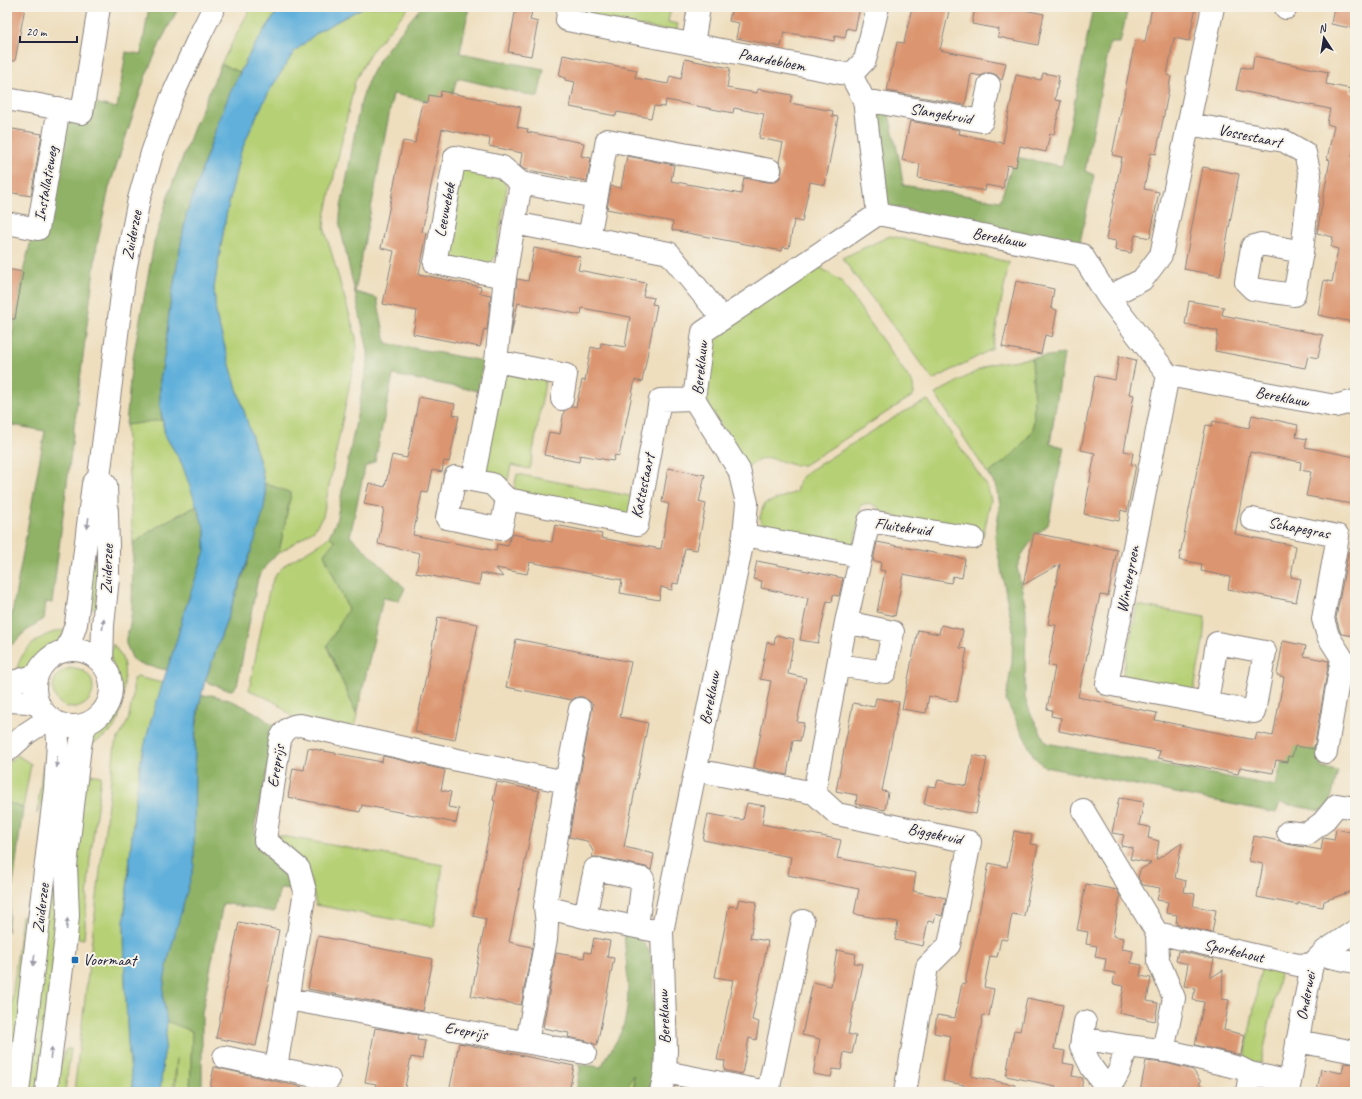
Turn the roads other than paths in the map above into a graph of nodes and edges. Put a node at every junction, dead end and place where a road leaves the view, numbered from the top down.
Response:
1 (99, 7) edge
2 (214, 7) edge
3 (570, 7) edge
4 (699, 7) edge
5 (878, 7) edge
6 (1213, 7) edge
7 (693, 44) junction
8 (851, 75) junction
9 (989, 85) dead end
10 (7, 99) edge
11 (864, 100) junction
12 (59, 108) junction
13 (1189, 124) junction
14 (770, 170) dead end
15 (520, 182) junction
16 (596, 197) junction
17 (878, 214) junction
18 (7, 223) edge
19 (514, 223) junction
20 (589, 238) junction
21 (1302, 252) dead end
22 (505, 277) junction
23 (1108, 297) junction
24 (722, 318) junction
25 (496, 361) junction
26 (1168, 375) junction
27 (694, 398) junction
28 (562, 399) dead end
29 (1355, 401) edge
30 (99, 477) junction
31 (473, 480) junction
32 (507, 499) junction
33 (1252, 519) dead end
34 (744, 534) junction
35 (972, 538) dead end
36 (860, 556) junction
37 (846, 622) junction
38 (65, 651) junction
39 (1349, 659) edge
40 (102, 663) junction
41 (838, 665) junction
42 (37, 675) junction
43 (7, 682) edge
44 (7, 701) edge
45 (1207, 702) dead end
46 (580, 709) dead end
47 (49, 716) junction
48 (87, 724) junction
49 (7, 751) edge
50 (1326, 752) dead end
51 (696, 770) junction
52 (566, 782) junction
53 (814, 793) junction
54 (1355, 808) edge
55 (1083, 810) dead end
56 (1288, 832) dead end
57 (545, 907) junction
58 (585, 917) junction
59 (803, 921) dead end
60 (637, 927) junction
61 (1355, 931) edge
62 (662, 932) junction
63 (1157, 933) junction
64 (1317, 960) junction
65 (1355, 962) edge
66 (288, 999) junction
67 (1297, 1041) junction
68 (526, 1042) junction
69 (1127, 1046) junction
70 (1163, 1051) junction
71 (1355, 1052) edge
72 (585, 1053) dead end
73 (224, 1057) dead end
74 (276, 1068) junction
75 (328, 1079) dead end
76 (663, 1082) edge
77 (1248, 1083) edge
78 (1289, 1087) edge
79 (1113, 1090) edge
80 (18, 1092) edge
81 (46, 1092) edge
82 (767, 1092) edge
83 (905, 1092) edge

1 - 12 street
2 - 30 street, Zuiderzee
3 - 7 street, Paardebloem
4 - 7 street
5 - 8 street
6 - 13 street
7 - 8 street, Paardebloem
8 - 11 street
9 - 11 street, Slangekruid
10 - 12 street
11 - 17 street
12 - 18 street, Installatieweg
13 - 21 street, Vossestaart
13 - 23 street
14 - 16 street
15 - 16 street, Leeuwebek
15 - 19 street
15 - 22 street, Leeuwebek
16 - 20 street
17 - 23 street, Bereklauw
17 - 24 street, Bereklauw
19 - 20 street
19 - 22 street
20 - 24 street
22 - 25 street
23 - 26 street, Bereklauw
24 - 27 street, Bereklauw
25 - 28 street
25 - 31 street
26 - 29 street, Bereklauw
26 - 45 street, Wintergroen
27 - 32 street, Kattestaart
27 - 34 street, Bereklauw
30 -> 38 street, Zuiderzee
40 -> 30 street, Zuiderzee
31 - 32 street
31 - 32 street
33 - 39 street, Schapegras
34 - 36 street
34 - 51 street, Bereklauw
35 - 36 street, Fluitekruid
36 - 37 street, Fluitekruid
37 - 41 street, Fluitekruid
37 - 41 street
38 - 40 street
38 - 42 street
39 - 50 street, Schapegras
40 - 48 street
41 - 53 street, Fluitekruid
42 - 43 street
42 - 47 street
44 - 47 street
46 - 52 street
47 - 48 street
47 - 49 street
47 -> 80 street, Zuiderzee
81 -> 48 street, Zuiderzee
51 - 53 street
51 - 62 street, Bereklauw
52 - 57 street
52 - 66 street, Ereprijs
53 - 83 street, Biggekruid
54 - 56 street
55 - 63 street
57 - 58 street
57 - 68 street
58 - 60 street
58 - 60 street
59 - 82 street
60 - 62 street
61 - 64 street, Onderwei
62 - 76 street, Bereklauw
63 - 64 street, Sporkehout
63 - 70 street
64 - 65 street, Sporkehout
64 - 67 street, Onderwei
66 - 68 street, Ereprijs
66 - 74 street, Ereprijs
67 - 71 street
67 - 78 street, Onderwei
68 - 72 street, Ereprijs
69 - 70 street
69 - 79 street
69 - 79 street
70 - 77 street
73 - 74 street
74 - 75 street
76 - 82 street
77 - 78 street, Onderwei

